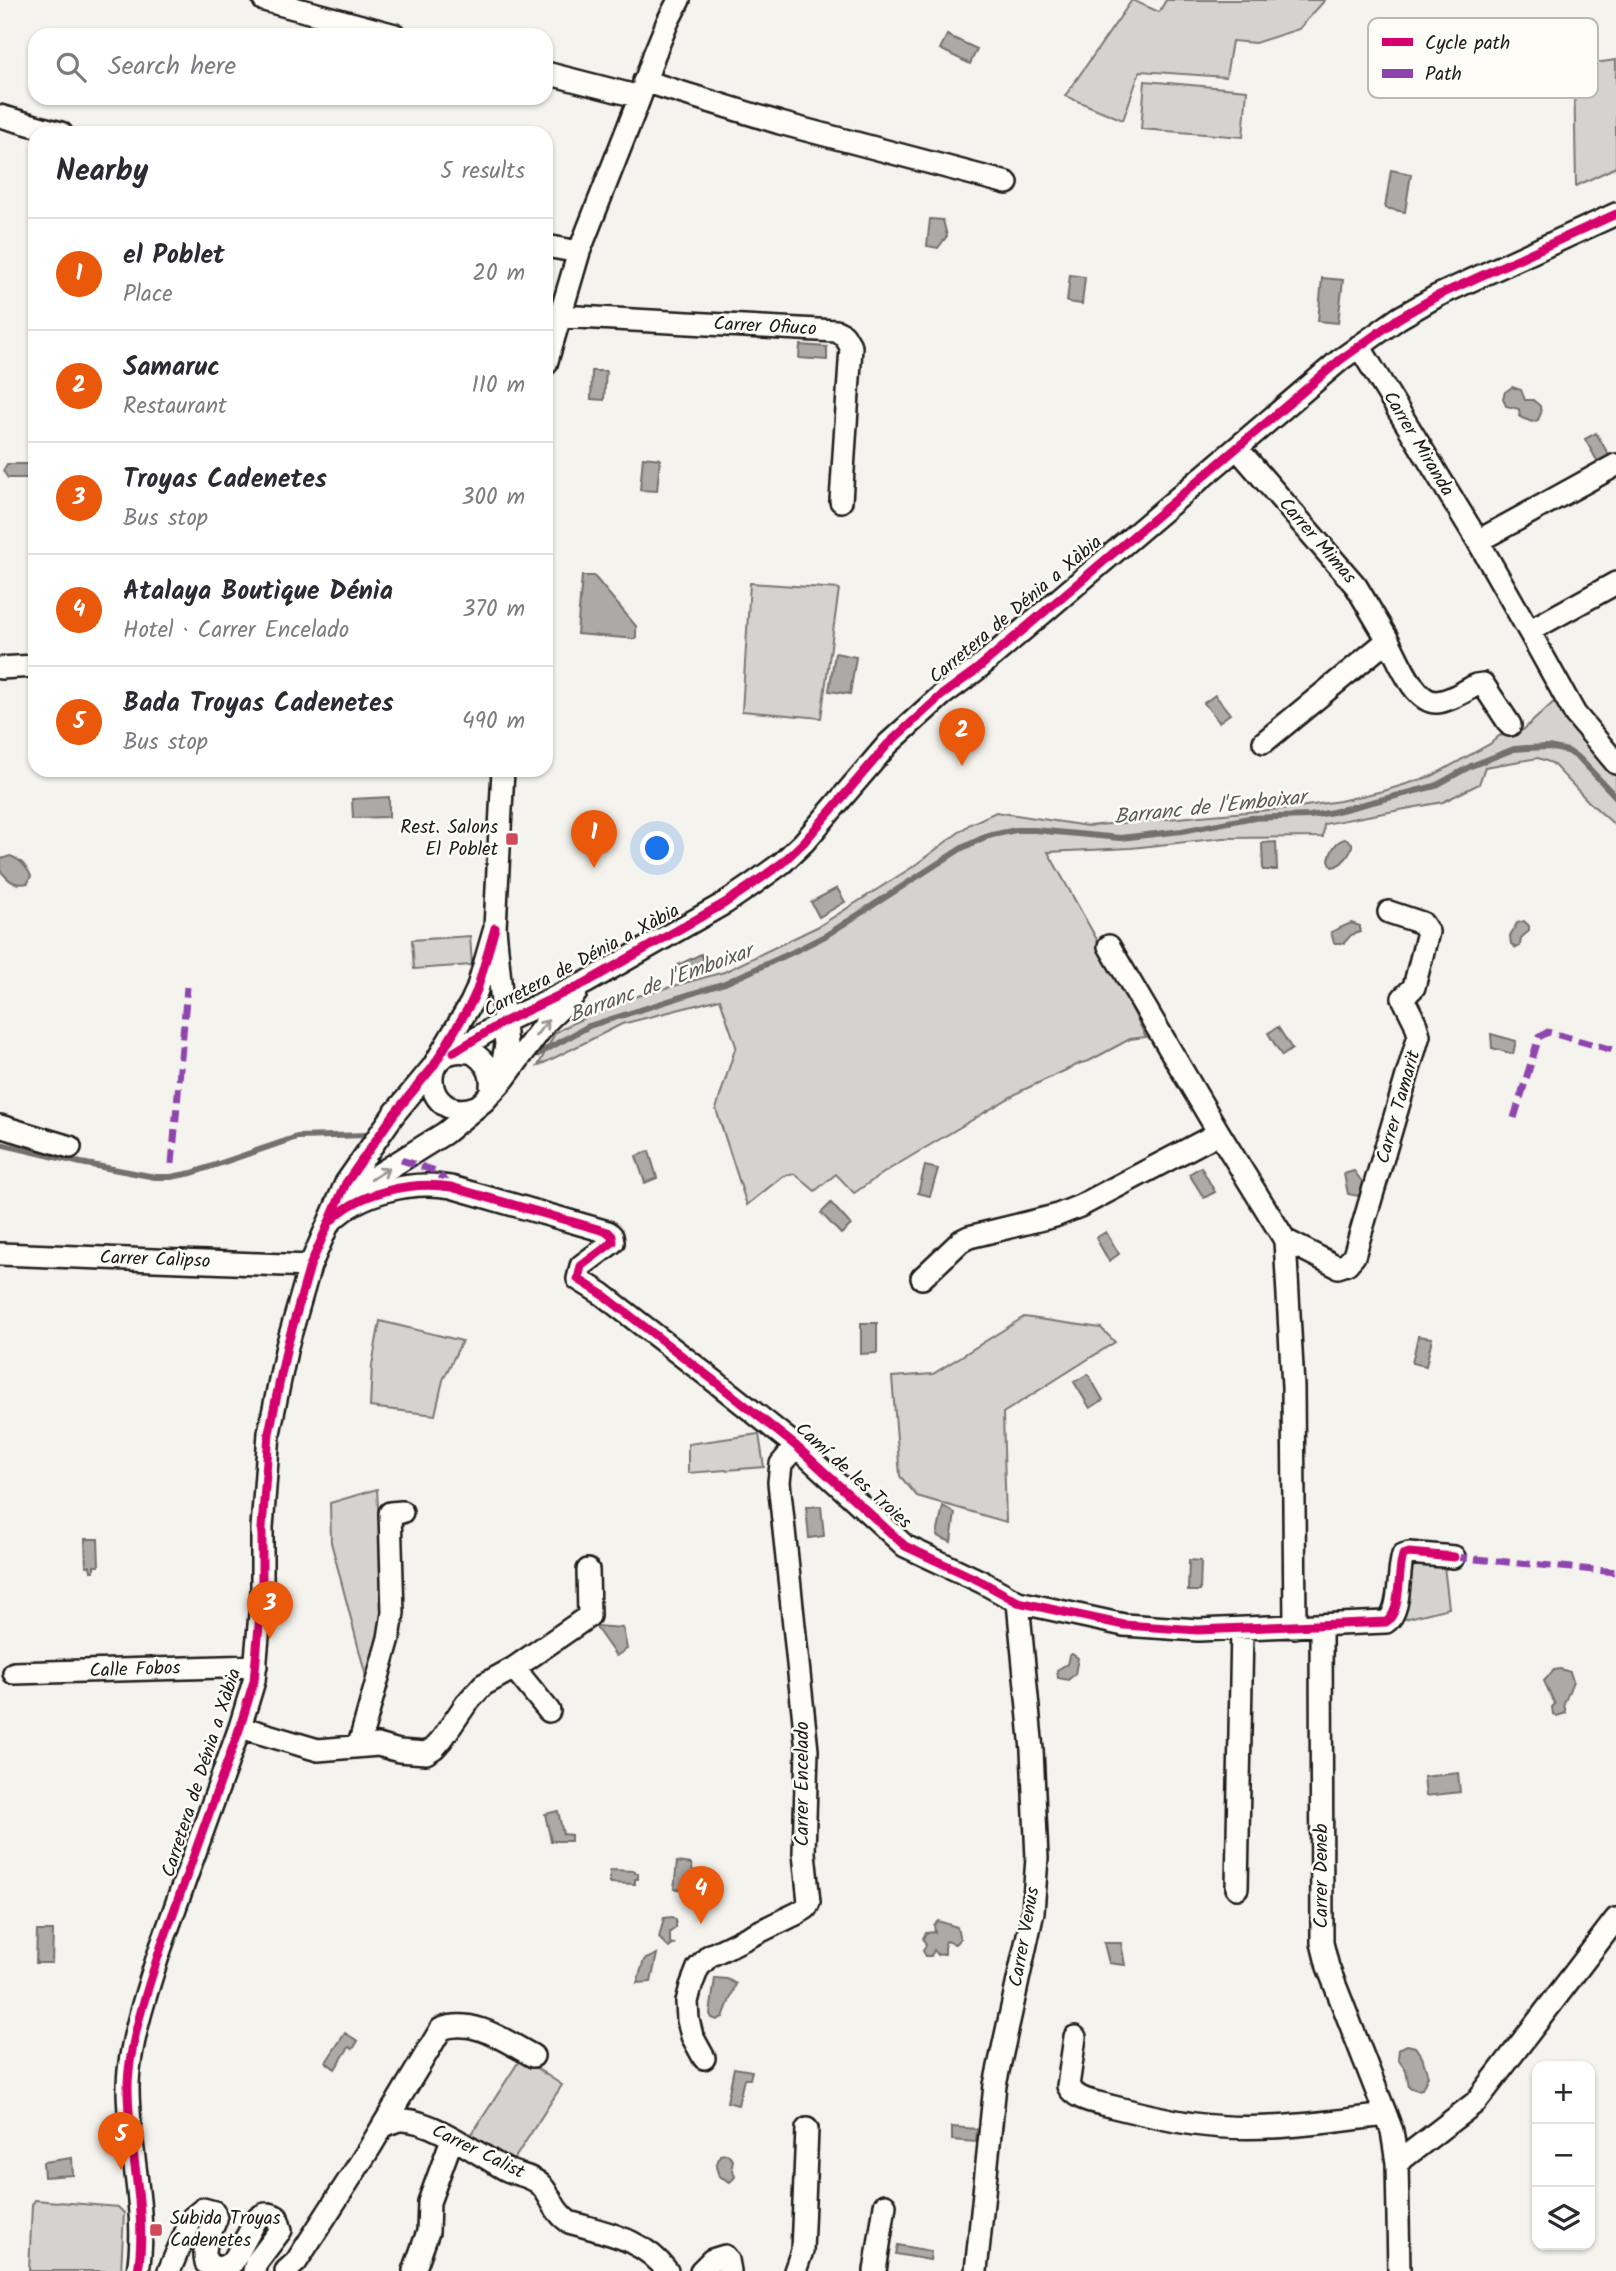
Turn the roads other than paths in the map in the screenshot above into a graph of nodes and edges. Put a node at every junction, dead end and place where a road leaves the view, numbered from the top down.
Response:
1 (264, 0) edge
2 (679, 0) edge
3 (369, 28) edge
4 (553, 75) edge
5 (642, 89) junction
6 (0, 116) edge
7 (36, 126) edge
8 (1007, 183) dead end
9 (1616, 214) edge
10 (553, 247) edge
11 (579, 253) junction
12 (559, 316) junction
13 (553, 338) edge
14 (1359, 346) junction
15 (1237, 448) junction
16 (1616, 465) edge
17 (841, 501) dead end
18 (1478, 541) junction
19 (1616, 583) edge
20 (1529, 631) junction
21 (1388, 640) junction
22 (28, 666) edge
23 (0, 668) edge
24 (1510, 725) dead end
25 (1264, 742) dead end
26 (1616, 764) edge
27 (503, 777) edge
28 (1389, 912) dead end
29 (495, 928) junction
30 (1109, 946) dead end
31 (587, 982) junction
32 (505, 1021) junction
33 (454, 1052) junction
34 (433, 1067) junction
35 (490, 1091) junction
36 (0, 1126) edge
37 (1219, 1133) junction
38 (70, 1147) dead end
39 (328, 1224) junction
40 (1285, 1240) junction
41 (0, 1254) edge
42 (310, 1266) junction
43 (922, 1278) dead end
44 (796, 1446) junction
45 (402, 1511) dead end
46 (1454, 1557) dead end
47 (589, 1570) dead end
48 (1018, 1602) junction
49 (1321, 1625) junction
50 (1295, 1627) junction
51 (1242, 1629) junction
52 (256, 1666) junction
53 (514, 1668) junction
54 (14, 1673) dead end
55 (549, 1712) dead end
56 (240, 1727) junction
57 (359, 1745) junction
58 (1237, 1888) dead end
59 (1616, 1919) edge
60 (1075, 2036) dead end
61 (533, 2056) dead end
62 (704, 2058) dead end
63 (1386, 2115) junction
64 (382, 2127) junction
65 (807, 2129) dead end
66 (452, 2139) junction
67 (1397, 2163) junction
68 (885, 2205) dead end
69 (138, 2271) edge
70 (169, 2271) edge
71 (254, 2271) edge
72 (286, 2271) edge
73 (414, 2271) edge
74 (667, 2271) edge
75 (701, 2271) edge
76 (730, 2271) edge
77 (775, 2271) edge
78 (795, 2271) edge
79 (875, 2271) edge
80 (976, 2271) edge
81 (1399, 2271) edge

1 - 3 street
2 - 5 street
4 - 5 street
5 - 8 street
5 - 11 street
6 - 7 street
9 - 14 street, Carretera de Dénia a Xàbia
10 - 11 street
11 - 12 street
12 - 13 street
12 - 17 street, Carrer Ofiuco
14 - 15 street, Carretera de Dénia a Xàbia
14 - 18 street, Carrer Miranda
15 - 21 street, Carrer Mimas
15 - 31 street, Carretera de Dénia a Xàbia
16 - 18 street
18 - 20 street, Carrer Miranda
19 - 20 street
20 - 26 street, Carrer Miranda
21 - 24 street, Carrer Mimas
21 - 25 street
22 - 23 street
27 - 29 street
28 - 40 street, Carrer Tamarit
29 - 32 street
29 - 34 street
30 - 37 street
31 - 32 street, Carretera de Dénia a Xàbia
35 -> 31 street, Carretera de Dénia a Xàbia
32 - 33 street, Carretera de Dénia a Xàbia
32 - 35 street
33 - 34 street
33 - 35 street
34 - 35 street
34 - 39 street, Carretera de Dénia a Xàbia
39 -> 35 street, Carretera de Dénia a Xàbia
36 - 38 street
37 - 40 street
37 - 43 street
39 - 42 street, Carretera de Dénia a Xàbia
39 - 44 street, Camí de les Troies
40 - 50 street
41 - 42 street, Carrer Calipso
42 - 52 street, Carretera de Dénia a Xàbia
44 - 48 street, Camí de les Troies
44 - 62 street, Carrer Encelado
45 - 57 street
46 - 49 street, Camí de les Troies
47 - 53 street
48 - 51 street, Camí de les Troies
48 - 80 street, Carrer Venus
49 - 50 street, Camí de les Troies
49 - 63 street, Carrer Deneb
50 - 51 street, Camí de les Troies
51 - 58 street
52 - 54 street, Calle Fobos
52 - 56 street, Carretera de Dénia a Xàbia
53 - 55 street
53 - 57 street
56 - 57 street
56 - 69 street, Carretera de Dénia a Xàbia
59 - 67 street
60 - 63 street
61 - 64 street
63 - 67 street, Carrer Deneb
64 - 66 street, Carrer Calist
64 - 72 street
65 - 78 street
66 - 73 street
66 - 74 street, Carrer Calist
67 - 81 street, Carrer Deneb
68 - 79 street
70 - 71 street
75 - 76 street
77 - 78 street

